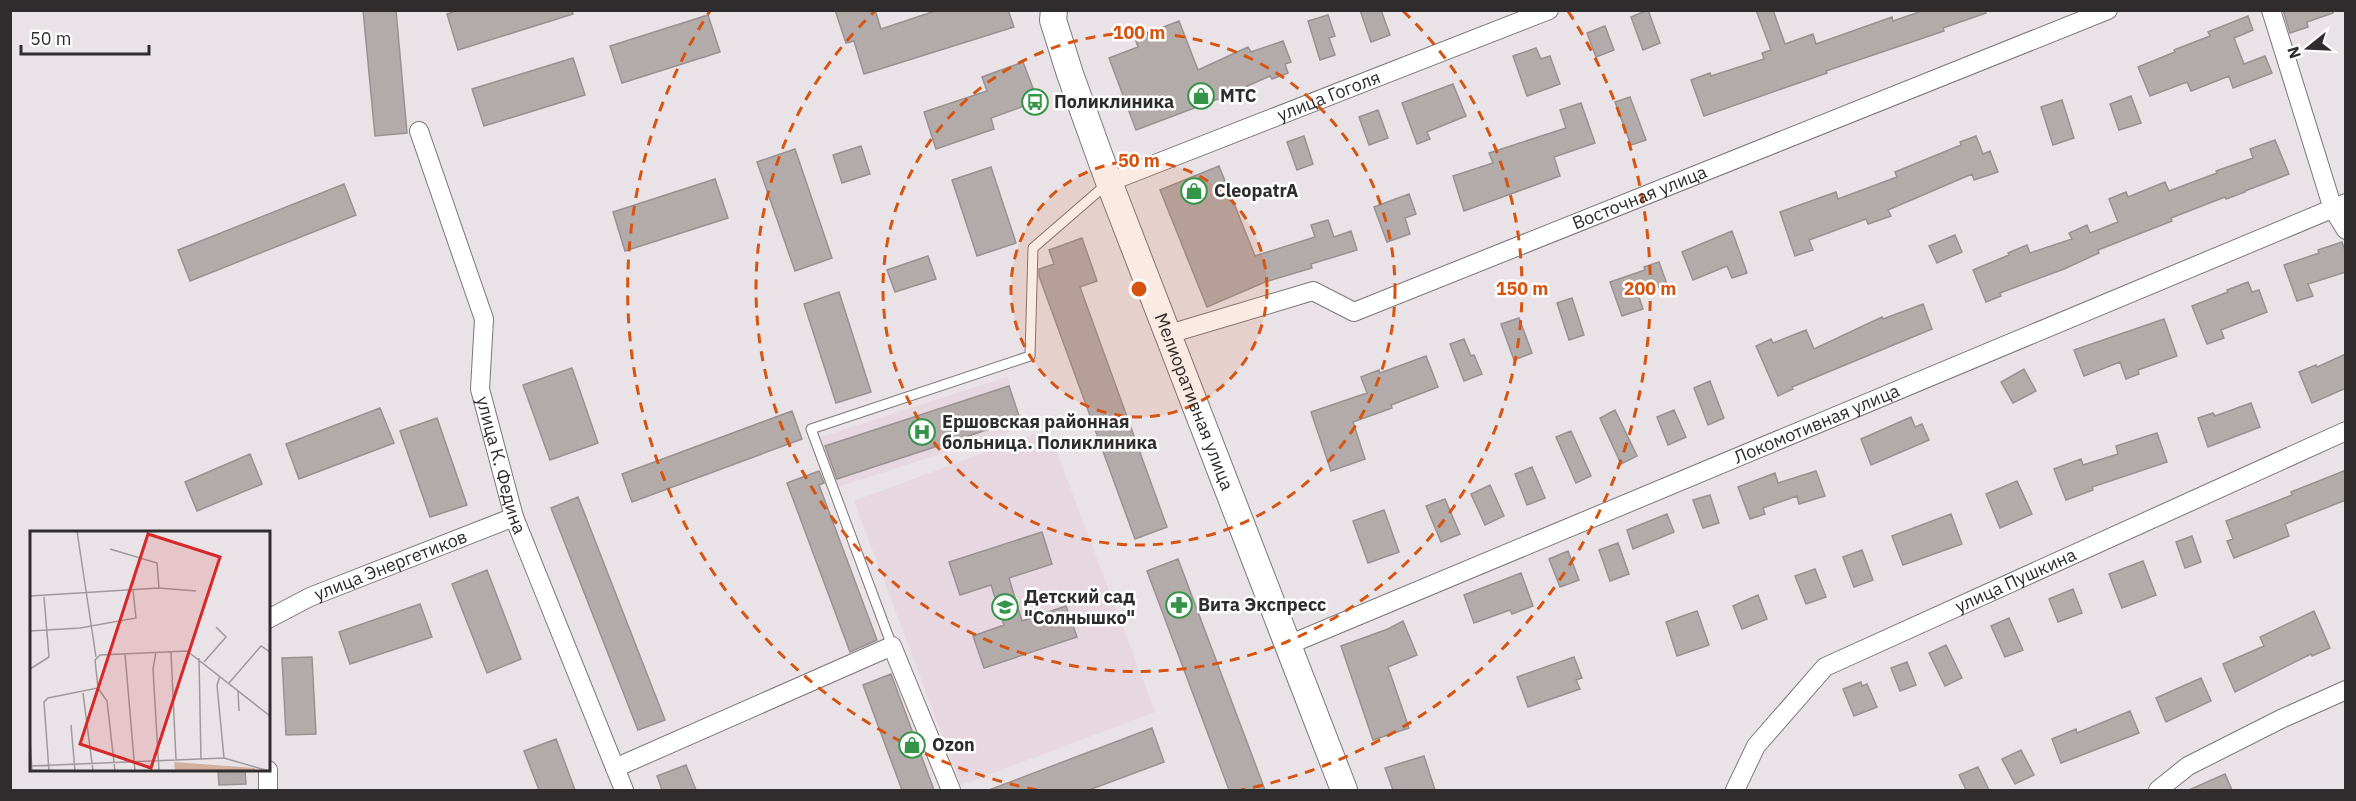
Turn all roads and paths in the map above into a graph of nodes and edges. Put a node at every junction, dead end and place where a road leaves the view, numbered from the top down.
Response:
1 (1054, 10) edge
2 (1549, 10) edge
3 (2108, 10) edge
4 (2271, 10) edge
5 (419, 131) dead end
6 (1109, 182) junction
7 (2339, 206) edge
8 (2346, 230) edge
9 (1169, 334) junction
10 (2346, 431) edge
11 (514, 517) junction
12 (270, 618) edge
13 (1288, 645) junction
14 (892, 646) junction
15 (2346, 690) edge
16 (615, 768) junction
17 (268, 771) edge
18 (268, 790) edge
19 (624, 790) edge
20 (951, 790) edge
21 (1344, 790) edge
22 (1735, 790) edge
23 (2158, 790) edge

1 - 6 main road, Мелиоративная улица
2 - 6 street, улица Гоголя
3 - 9 street, Восточная улица
4 - 7 street
5 - 11 street, улица К. Федина
6 - 9 main road, Мелиоративная улица
6 - 14 lane
7 - 8 street
7 - 13 street, Локомотивная улица
9 - 13 main road, Мелиоративная улица
10 - 22 street, улица Пушкина
11 - 12 street, улица Энергетиков
11 - 16 street, улица К. Федина
13 - 21 main road, Мелиоративная улица
14 - 16 street
14 - 20 street
15 - 23 street
16 - 19 street, улица К. Федина
17 - 18 street

